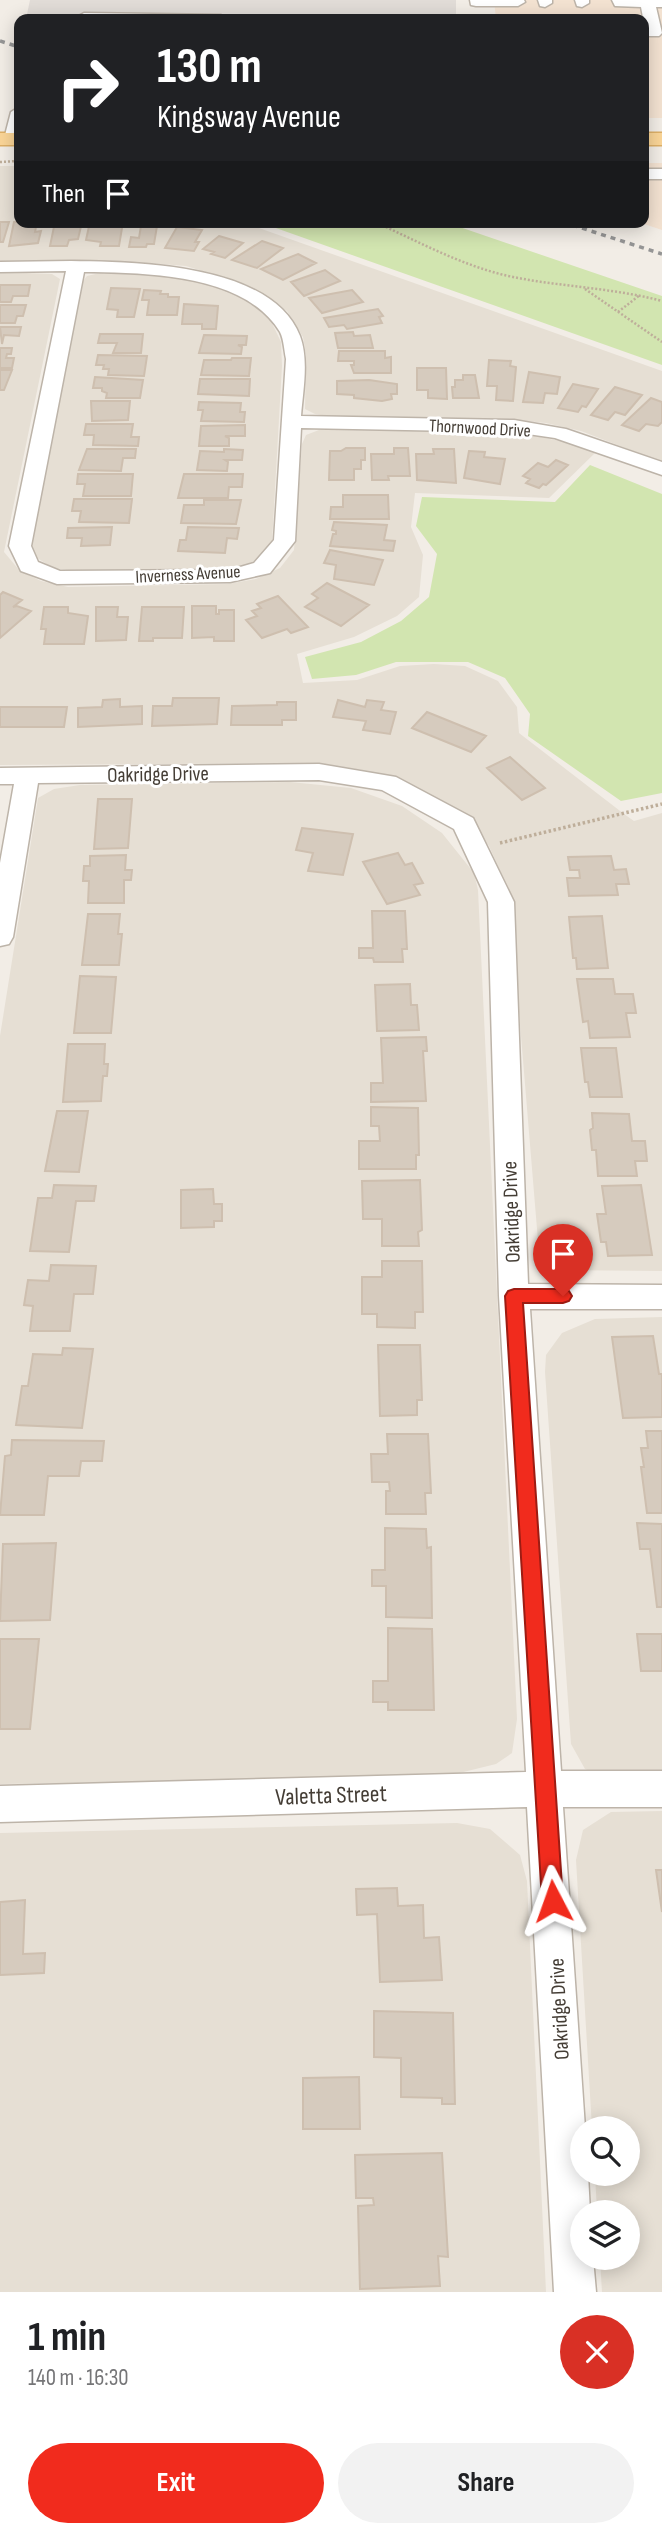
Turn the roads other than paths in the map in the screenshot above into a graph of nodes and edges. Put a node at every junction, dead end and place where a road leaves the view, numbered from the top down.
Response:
1 (619, 0) edge
2 (476, 1) edge
3 (518, 2) dead end
4 (652, 2) edge
5 (653, 39) edge
6 (0, 267) edge
7 (76, 267) junction
8 (291, 422) junction
9 (662, 469) edge
10 (0, 776) edge
11 (27, 776) junction
12 (0, 937) edge
13 (514, 1296) junction
14 (662, 1297) edge
15 (546, 1789) junction
16 (662, 1789) edge
17 (0, 1804) edge
18 (575, 2292) edge

1 - 4 street
2 - 3 street
4 - 5 street
6 - 7 street, Inverness Avenue
7 - 8 street, Inverness Avenue
7 - 8 street, Inverness Avenue
8 - 9 street, Thornwood Drive
10 - 11 street, Oakridge Drive
11 - 12 street
11 - 13 street, Oakridge Drive
13 - 14 street
13 - 15 street, Oakridge Drive
15 - 16 street, Valetta Street
15 - 17 street, Valetta Street
15 - 18 street, Oakridge Drive

